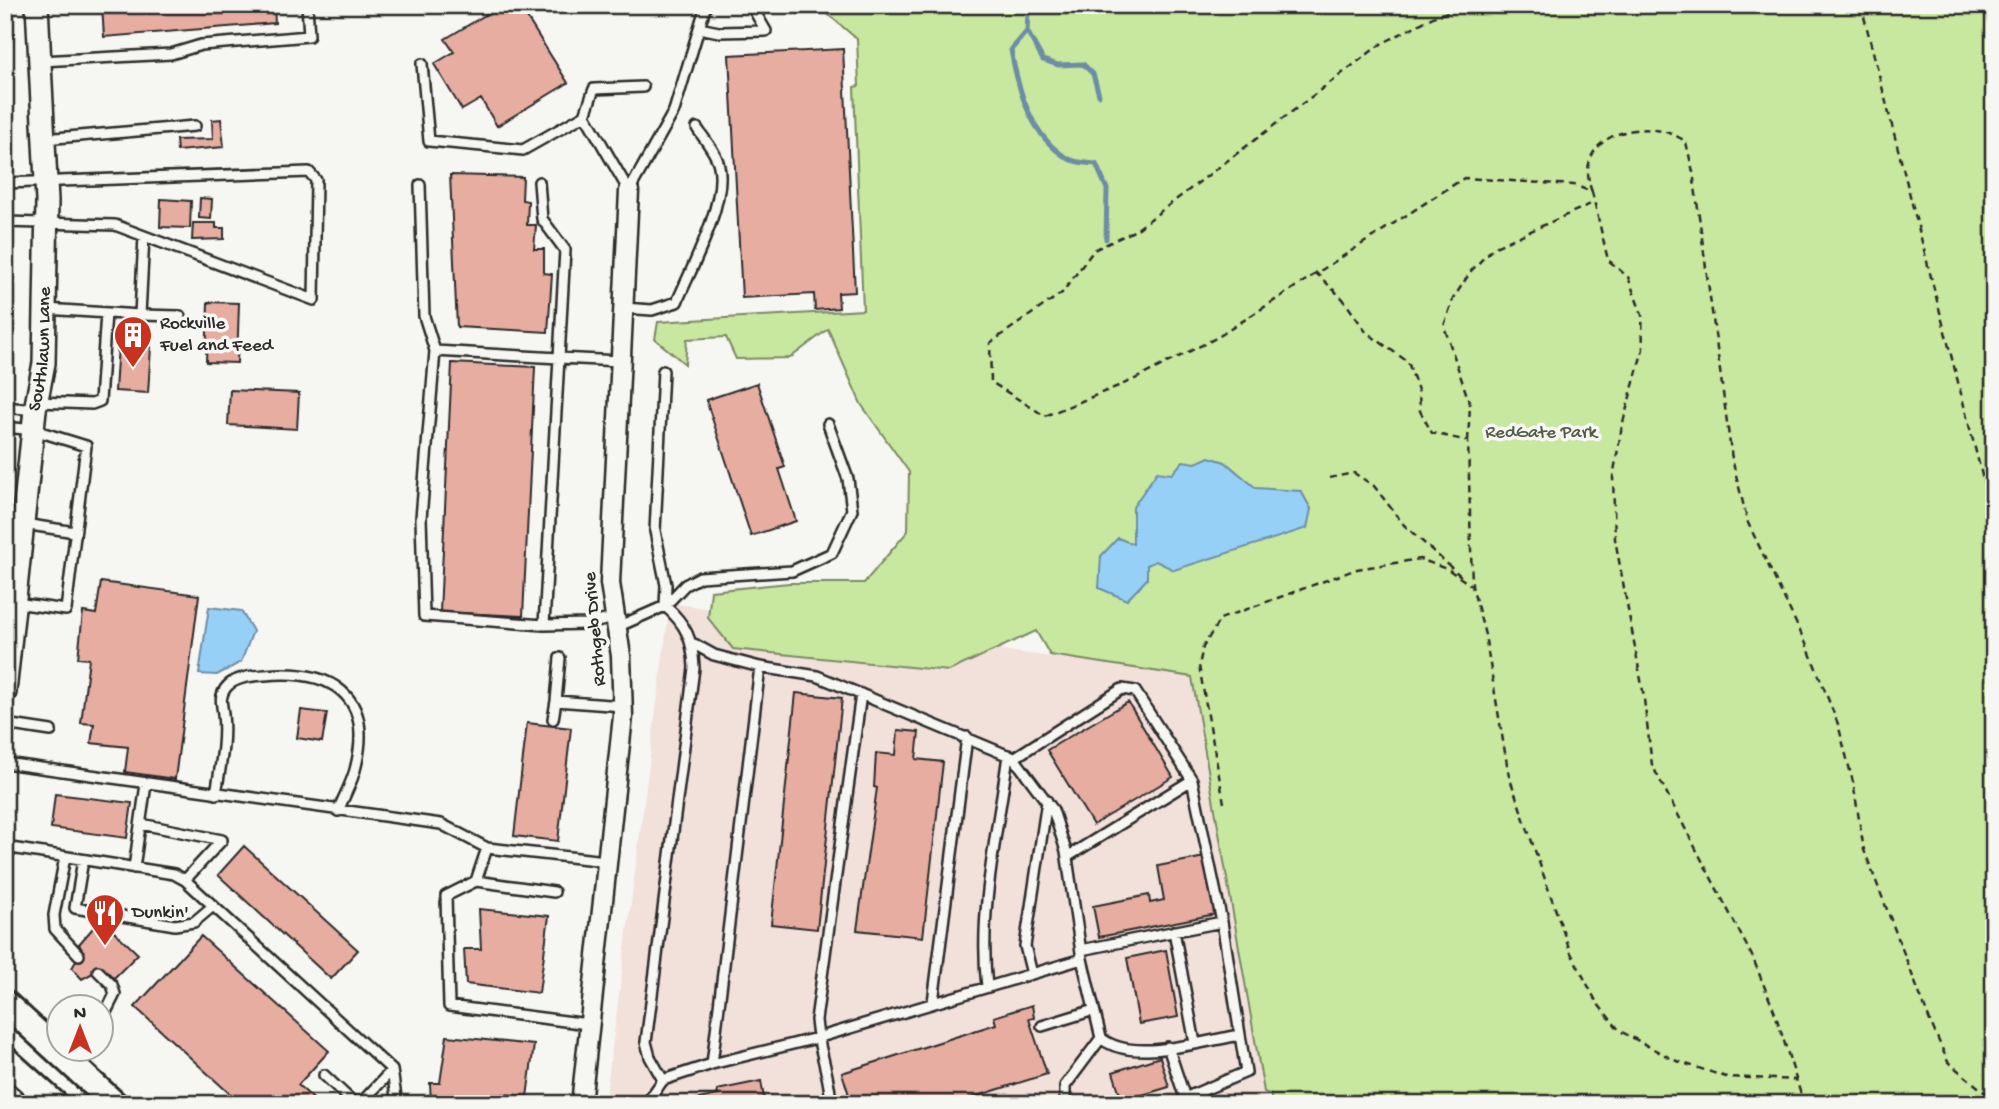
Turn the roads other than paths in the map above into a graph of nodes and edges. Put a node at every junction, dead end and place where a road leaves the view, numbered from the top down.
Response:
1 (37, 5) edge
2 (307, 5) edge
3 (706, 5) edge
4 (751, 5) edge
5 (699, 28) junction
6 (40, 61) junction
7 (422, 64) dead end
8 (643, 87) dead end
9 (585, 115) junction
10 (195, 126) dead end
11 (697, 128) dead end
12 (44, 139) junction
13 (46, 182) junction
14 (539, 182) dead end
15 (5, 183) edge
16 (420, 185) dead end
17 (629, 191) junction
18 (5, 222) edge
19 (47, 222) junction
20 (144, 236) junction
21 (623, 308) junction
22 (45, 309) junction
23 (106, 313) junction
24 (139, 314) junction
25 (180, 316) dead end
26 (435, 351) junction
27 (559, 358) junction
28 (620, 361) junction
29 (663, 370) dead end
30 (5, 407) edge
31 (35, 414) junction
32 (828, 424) dead end
33 (5, 427) edge
34 (15, 523) edge
35 (75, 533) junction
36 (13, 561) edge
37 (16, 603) junction
38 (665, 606) junction
39 (616, 623) junction
40 (544, 625) junction
41 (694, 644) junction
42 (560, 658) dead end
43 (760, 667) junction
44 (5, 691) edge
45 (861, 694) junction
46 (555, 701) junction
47 (623, 706) junction
48 (552, 719) dead end
49 (5, 724) edge
50 (51, 731) dead end
51 (967, 737) junction
52 (1011, 756) junction
53 (5, 763) edge
54 (1192, 780) junction
55 (146, 783) junction
56 (216, 794) junction
57 (1046, 801) junction
58 (338, 811) junction
59 (142, 824) junction
60 (5, 847) edge
61 (486, 848) junction
62 (65, 857) junction
63 (1067, 857) junction
64 (83, 860) junction
65 (606, 860) junction
66 (134, 868) junction
67 (185, 880) junction
68 (476, 881) junction
69 (554, 892) dead end
70 (213, 906) junction
71 (1222, 922) junction
72 (1174, 931) junction
73 (1082, 954) junction
74 (79, 955) dead end
75 (98, 971) dead end
76 (1032, 974) junction
77 (986, 987) junction
78 (115, 993) edge
79 (933, 1002) junction
80 (5, 1003) edge
81 (1094, 1010) junction
82 (588, 1024) junction
83 (1042, 1026) dead end
84 (1240, 1035) junction
85 (817, 1038) junction
86 (1101, 1038) junction
87 (1195, 1043) junction
88 (1168, 1047) junction
89 (5, 1059) edge
90 (712, 1064) junction
91 (392, 1070) junction
92 (324, 1075) dead end
93 (663, 1080) junction
94 (55, 1104) edge
95 (115, 1104) edge
96 (358, 1104) edge
97 (397, 1104) edge
98 (581, 1104) edge
99 (646, 1104) edge
100 (831, 1104) edge
101 (1065, 1104) edge

1 - 6 street, Southlawn Lane
2 - 6 lane
3 - 5 lane
4 - 5 lane
5 - 17 lane
6 - 12 street, Southlawn Lane
7 - 9 lane
8 - 9 lane
9 - 17 lane
10 - 12 lane
11 - 21 lane
12 - 13 street, Southlawn Lane
13 - 15 lane
13 - 19 street, Southlawn Lane
13 - 20 lane
14 - 27 lane
16 - 26 lane
17 - 21 street, Rothgeb Drive
18 - 19 lane
19 - 20 lane
19 - 22 street, Southlawn Lane
20 - 24 lane
21 - 28 street, Rothgeb Drive
22 - 23 lane
22 - 31 street, Southlawn Lane
23 - 24 lane
23 - 31 lane
24 - 25 lane
26 - 27 lane
26 - 40 lane
27 - 28 lane
27 - 40 lane
28 - 39 street, Rothgeb Drive
29 - 38 lane
30 - 31 lane
31 - 33 lane
31 - 34 street, Southlawn Lane
31 - 35 lane
32 - 38 lane
34 - 35 lane
34 - 36 street, Southlawn Lane
35 - 37 lane
36 - 37 street, Southlawn Lane
37 - 44 street, Southlawn Lane
38 - 39 lane
38 - 41 lane
39 - 40 lane
39 - 47 street, Rothgeb Drive
41 - 43 lane
41 - 93 lane
42 - 46 lane
43 - 45 lane
43 - 90 lane
45 - 51 lane
45 - 85 lane
46 - 47 lane
46 - 48 lane
47 - 65 street, Rothgeb Drive
49 - 50 lane
51 - 52 lane
51 - 79 lane
52 - 54 lane
52 - 57 lane
52 - 77 lane
53 - 55 lane
54 - 63 lane
54 - 71 lane
55 - 56 lane
55 - 59 lane
56 - 58 lane
56 - 58 lane
57 - 63 lane
57 - 76 lane
58 - 61 lane
59 - 66 lane
59 - 67 lane
60 - 62 lane
61 - 65 lane
61 - 68 lane
62 - 64 lane
62 - 74 lane
63 - 73 lane
64 - 66 lane
64 - 70 lane
65 - 82 street, Rothgeb Drive
66 - 67 lane
67 - 70 lane
68 - 69 lane
68 - 82 lane
70 - 91 lane
71 - 72 lane
71 - 84 lane
72 - 73 lane
72 - 87 lane
73 - 76 lane
73 - 81 lane
75 - 78 lane
76 - 77 lane
77 - 79 lane
79 - 85 lane
80 - 95 main road
81 - 83 lane
81 - 86 lane
82 - 98 street, Rothgeb Drive
84 - 87 lane
84 - 88 lane
85 - 90 lane
85 - 100 lane
86 - 88 lane
86 - 101 lane
87 - 88 lane
89 - 94 main road
90 - 93 lane
91 - 96 lane
91 - 97 lane
92 - 96 lane
93 - 99 lane

